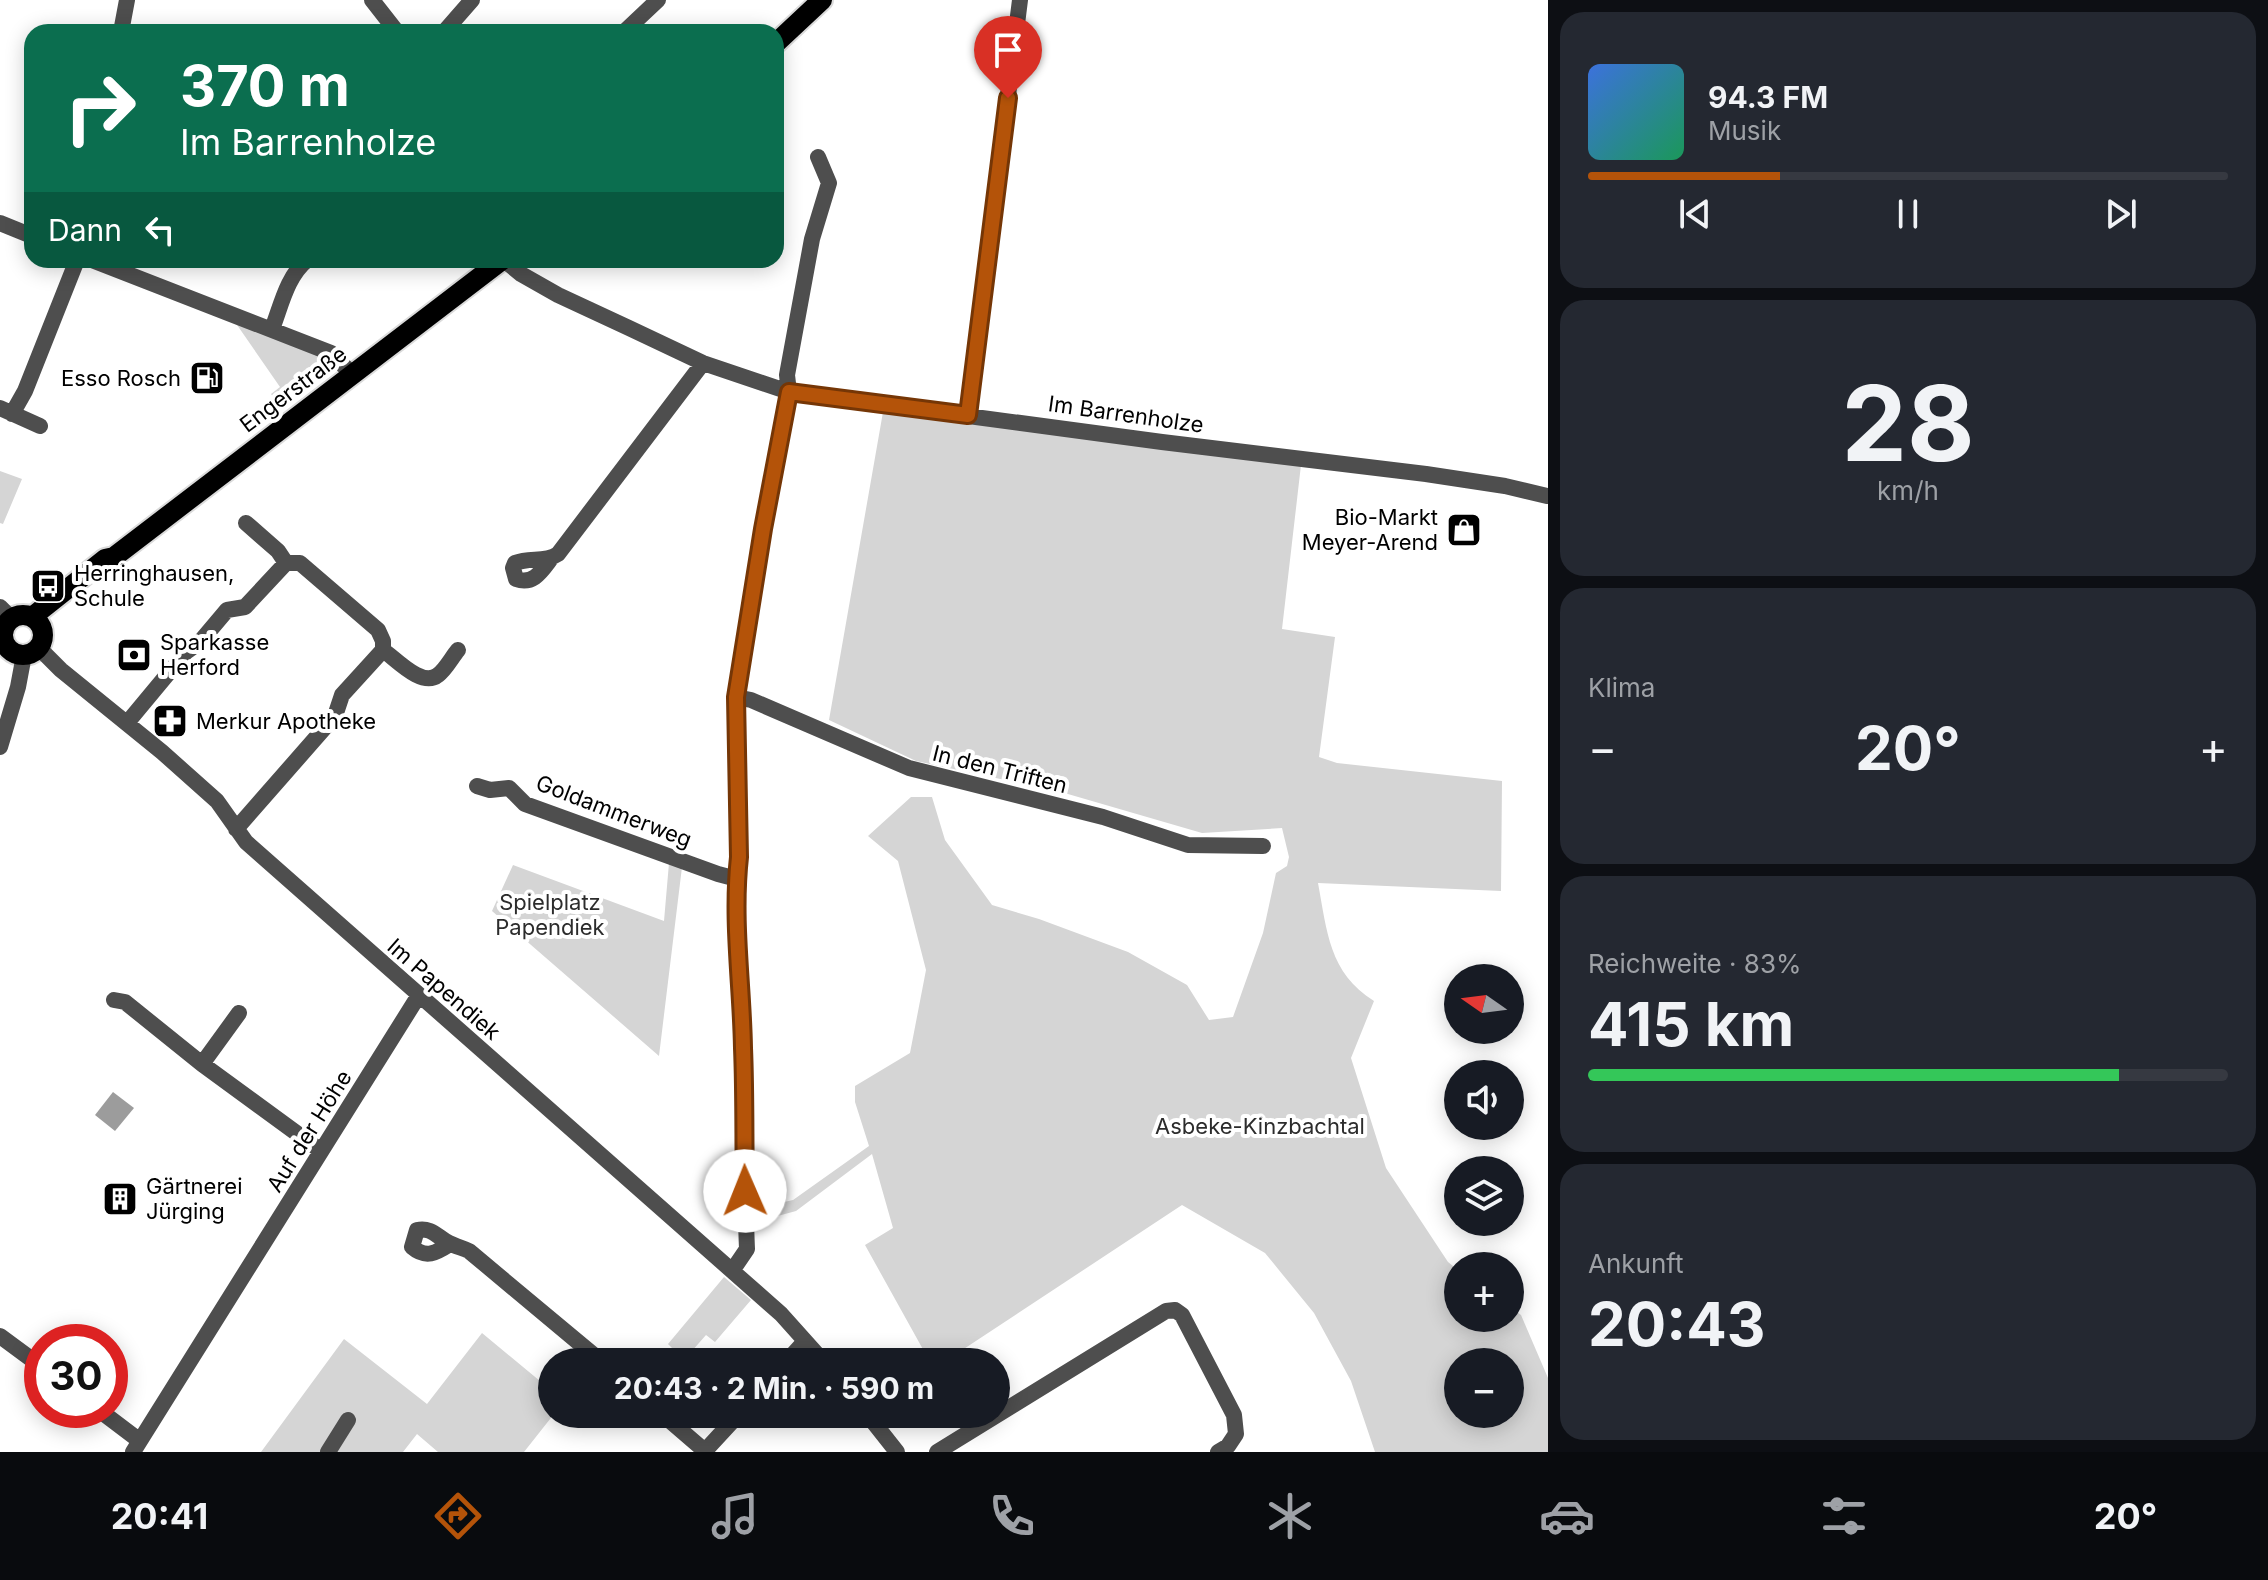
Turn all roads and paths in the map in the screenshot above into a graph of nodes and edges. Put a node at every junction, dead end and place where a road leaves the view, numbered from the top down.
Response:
1 (127, 0) edge
2 (372, 0) edge
3 (472, 0) edge
4 (658, 0) edge
5 (822, 0) edge
6 (1020, 0) edge
7 (122, 24) edge
8 (391, 24) edge
9 (451, 24) edge
10 (632, 24) edge
11 (784, 36) edge
12 (818, 157) dead end
13 (0, 223) edge
14 (24, 233) edge
15 (74, 268) edge
16 (113, 268) edge
17 (297, 268) edge
18 (492, 268) edge
19 (513, 268) edge
20 (272, 329) junction
21 (703, 363) junction
22 (352, 374) junction
23 (789, 392) junction
24 (6, 411) edge
25 (968, 415) junction
26 (40, 426) dead end
27 (1547, 496) edge
28 (246, 523) dead end
29 (550, 560) dead end
30 (286, 563) junction
31 (16, 634) edge
32 (383, 650) junction
33 (458, 650) dead end
34 (736, 697) junction
35 (127, 723) junction
36 (0, 747) edge
37 (477, 786) dead end
38 (236, 829) junction
39 (1263, 846) dead end
40 (737, 879) junction
41 (419, 995) junction
42 (114, 1000) dead end
43 (239, 1013) dead end
44 (202, 1064) junction
45 (321, 1151) junction
46 (450, 1244) dead end
47 (732, 1271) junction
48 (0, 1336) edge
49 (805, 1341) junction
50 (585, 1348) edge
51 (799, 1348) edge
52 (811, 1348) edge
53 (24, 1354) edge
54 (348, 1420) dead end
55 (118, 1428) edge
56 (678, 1428) edge
57 (726, 1428) edge
58 (878, 1428) edge
59 (137, 1446) edge
60 (704, 1451) edge
61 (328, 1452) edge
62 (897, 1452) edge
63 (937, 1452) edge
64 (1218, 1452) edge

1 - 7 street
2 - 8 street
3 - 9 street
4 - 10 street
5 - 11 main road
6 - 25 street
12 - 23 street
13 - 14 street
15 - 24 street
16 - 20 street
17 - 20 street
18 - 22 main road, Engerstraße
19 - 21 street, Im Barrenholze
20 - 22 street
21 - 23 street, Im Barrenholze
21 - 29 street
22 - 31 main road, Engerstraße
23 - 25 street, Im Barrenholze
23 - 34 street
24 - 26 street
25 - 27 street, Im Barrenholze
28 - 30 street
30 - 32 street
30 - 35 street
31 - 35 street, Im Papendiek
31 - 36 street
32 - 33 street
32 - 38 street
34 - 39 street, In den Triften
34 - 40 street
35 - 38 street, Im Papendiek
37 - 40 street, Goldammerweg
38 - 41 street, Im Papendiek
40 - 47 street
41 - 45 street, Auf der Höhe
41 - 47 street, Im Papendiek
42 - 44 street
43 - 44 street
44 - 45 street
45 - 59 street, Auf der Höhe
46 - 50 street
47 - 49 street, Im Papendiek
48 - 53 street
49 - 51 street
49 - 52 street, Im Papendiek
54 - 61 street
55 - 59 street
56 - 60 street
57 - 60 street
58 - 62 street
63 - 64 street

